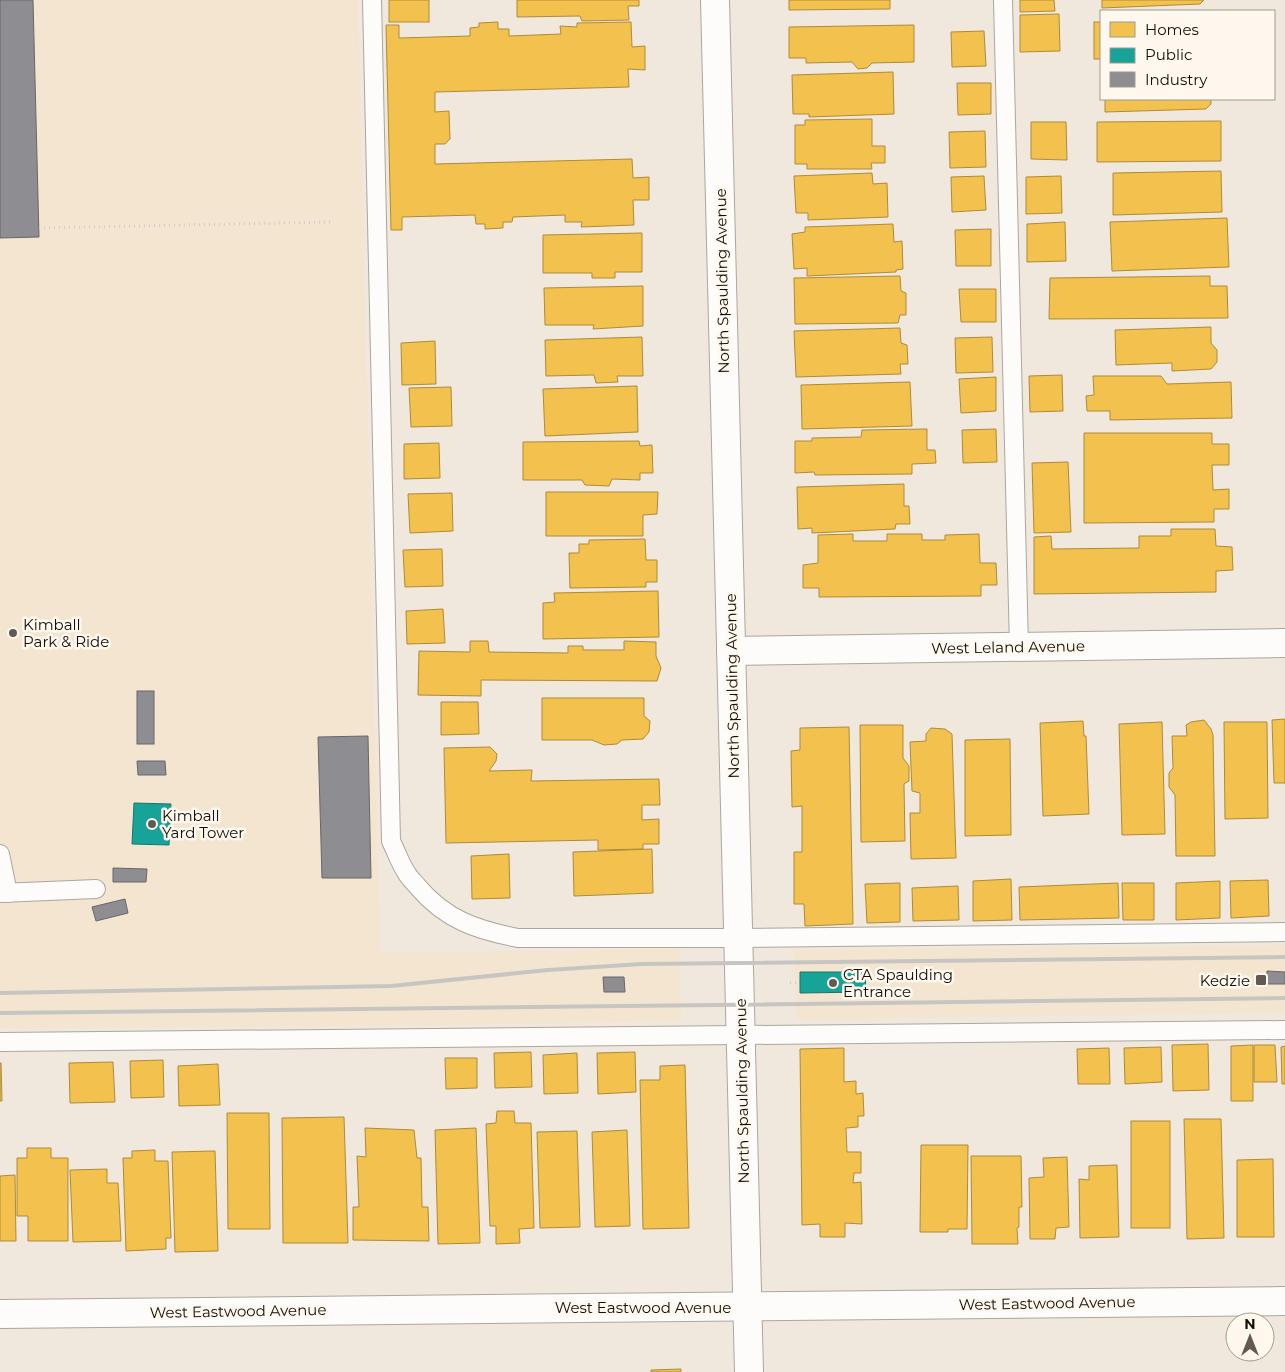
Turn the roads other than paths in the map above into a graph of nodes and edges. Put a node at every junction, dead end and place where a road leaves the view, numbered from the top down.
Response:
1 (372, 0) edge
2 (715, 0) edge
3 (1003, 0) edge
4 (1285, 643) edge
5 (1019, 647) junction
6 (731, 651) junction
7 (0, 854) edge
8 (96, 889) dead end
9 (4, 893) edge
10 (1285, 932) edge
11 (738, 938) junction
12 (1285, 1030) edge
13 (740, 1035) junction
14 (0, 1042) edge
15 (1285, 1301) edge
16 (747, 1307) junction
17 (0, 1314) edge
18 (749, 1372) edge

1 - 11 lane
2 - 6 street, North Spaulding Avenue
3 - 5 lane
4 - 5 street, West Leland Avenue
5 - 6 street, West Leland Avenue
6 - 11 street, North Spaulding Avenue
7 - 9 lane
8 - 9 lane
10 - 11 lane
11 - 13 street, North Spaulding Avenue
12 - 13 lane
13 - 14 lane
13 - 16 street, North Spaulding Avenue
15 - 16 street, West Eastwood Avenue
16 - 17 street, West Eastwood Avenue
16 - 18 street, North Spaulding Avenue

